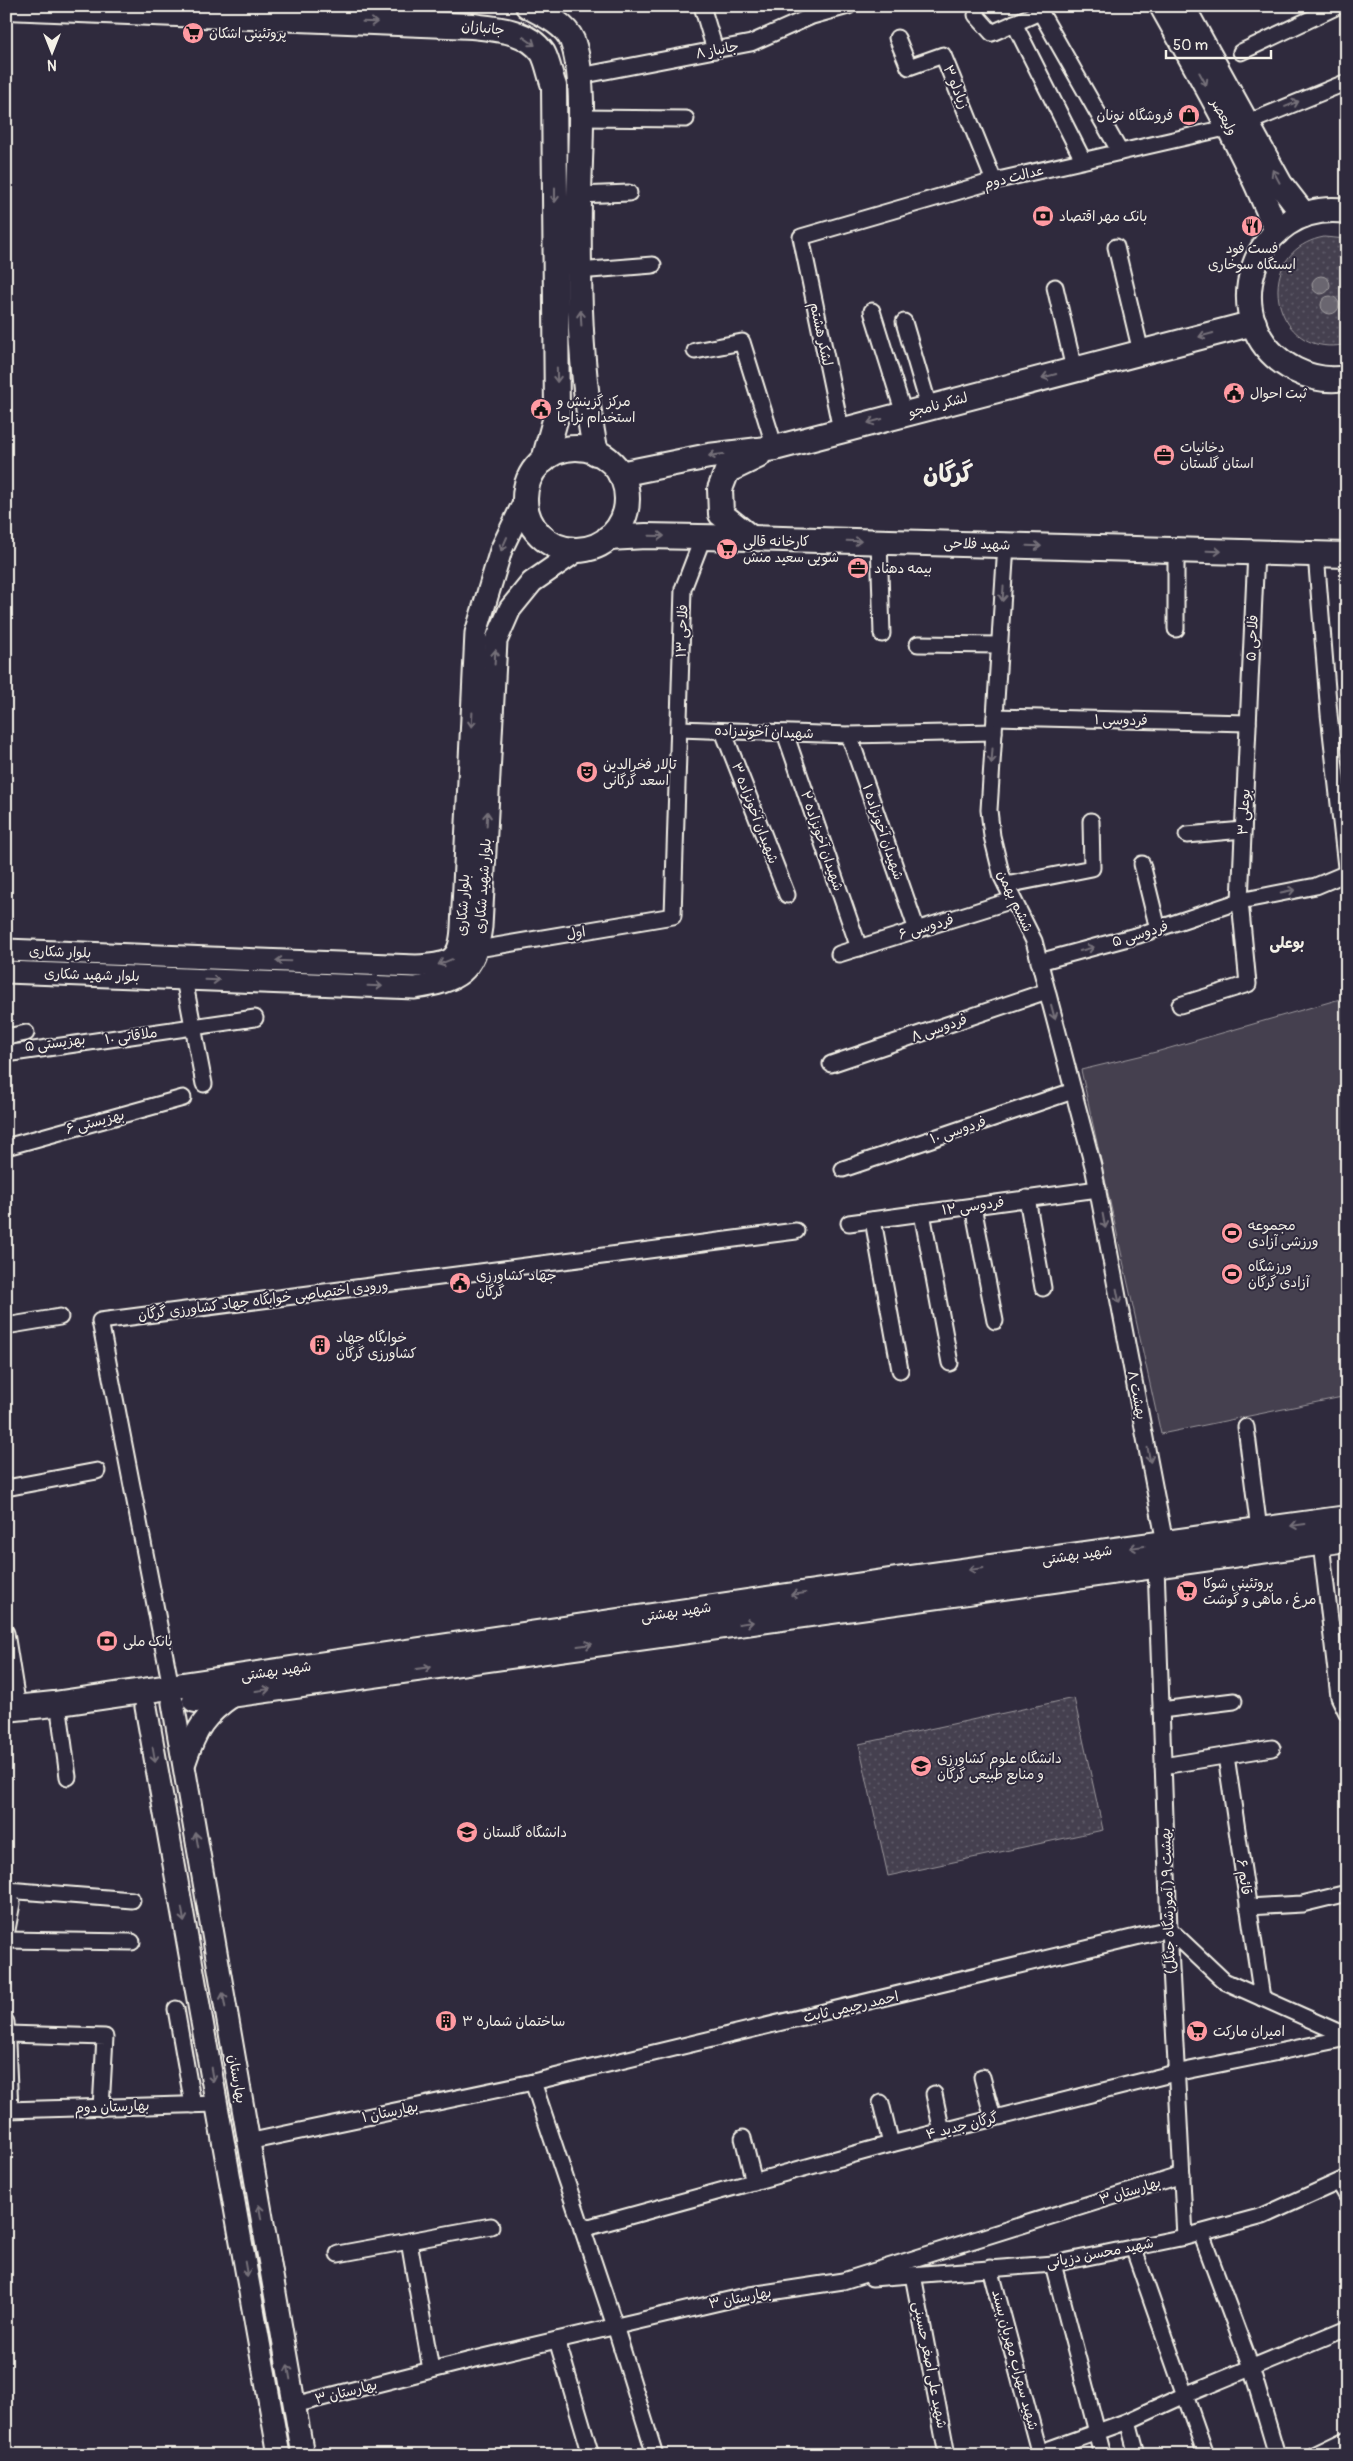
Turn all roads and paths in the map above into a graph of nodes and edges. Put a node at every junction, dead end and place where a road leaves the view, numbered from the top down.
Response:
1 (528, 6) edge
2 (702, 6) edge
3 (848, 6) edge
4 (1162, 6) edge
5 (1182, 6) edge
6 (1338, 6) edge
7 (1343, 6) edge
8 (6, 7) edge
9 (1039, 9) edge
10 (273, 12) edge
11 (552, 12) edge
12 (1347, 13) edge
13 (976, 15) dead end
14 (1014, 23) junction
15 (897, 38) dead end
16 (714, 50) junction
17 (1241, 52) dead end
18 (580, 76) junction
19 (1347, 82) edge
20 (580, 118) junction
21 (686, 119) dead end
22 (1238, 125) junction
23 (1120, 152) junction
24 (1083, 160) junction
25 (994, 181) junction
26 (629, 193) dead end
27 (579, 196) junction
28 (1347, 211) edge
29 (1304, 215) junction
30 (1277, 232) junction
31 (801, 237) joint
32 (1116, 247) dead end
33 (653, 265) dead end
34 (578, 271) junction
35 (1055, 287) dead end
36 (872, 311) dead end
37 (904, 322) dead end
38 (1246, 324) junction
39 (556, 347) junction
40 (583, 347) junction
41 (695, 352) dead end
42 (1141, 352) junction
43 (1074, 369) junction
44 (1347, 378) edge
45 (1347, 385) edge
46 (929, 407) junction
47 (904, 414) junction
48 (841, 430) junction
49 (775, 448) junction
50 (596, 453) junction
51 (544, 460) junction
52 (620, 474) junction
53 (524, 500) junction
54 (703, 537) junction
55 (608, 538) junction
56 (751, 538) junction
57 (879, 542) junction
58 (1006, 545) junction
59 (578, 550) junction
60 (1176, 550) junction
61 (1256, 552) junction
62 (1316, 554) junction
63 (1347, 555) edge
64 (1176, 629) dead end
65 (882, 634) dead end
66 (918, 644) dead end
67 (999, 645) junction
68 (1248, 723) junction
69 (994, 724) junction
70 (679, 729) junction
71 (723, 732) junction
72 (785, 733) junction
73 (849, 735) junction
74 (1090, 821) dead end
75 (1243, 830) junction
76 (1187, 835) dead end
77 (1142, 864) dead end
78 (1346, 874) edge
79 (1006, 885) junction
80 (787, 895) dead end
81 (1013, 900) junction
82 (1240, 900) junction
83 (673, 916) joint
84 (1158, 929) junction
85 (917, 930) junction
86 (859, 948) junction
87 (478, 949) junction
88 (6, 950) edge
89 (839, 954) dead end
90 (156, 956) junction
91 (1039, 962) junction
92 (6, 972) edge
93 (156, 978) junction
94 (184, 979) junction
95 (1047, 991) junction
96 (1180, 1005) dead end
97 (255, 1018) joint
98 (26, 1034) dead end
99 (6, 1037) edge
100 (6, 1049) edge
101 (6, 1054) edge
102 (831, 1064) dead end
103 (204, 1084) dead end
104 (1074, 1091) junction
105 (183, 1098) dead end
106 (6, 1146) edge
107 (843, 1169) dead end
108 (1098, 1189) junction
109 (1027, 1198) junction
110 (973, 1206) junction
111 (922, 1213) junction
112 (873, 1220) junction
113 (849, 1223) dead end
114 (796, 1231) dead end
115 (1109, 1248) joint
116 (1043, 1288) dead end
117 (60, 1317) dead end
118 (995, 1321) dead end
119 (6, 1326) edge
120 (950, 1363) dead end
121 (900, 1370) dead end
122 (1246, 1427) dead end
123 (97, 1470) dead end
124 (6, 1488) edge
125 (1347, 1518) edge
126 (1259, 1530) junction
127 (1347, 1539) edge
128 (1165, 1543) junction
129 (1321, 1543) junction
130 (1156, 1566) junction
131 (841, 1599) junction
132 (6, 1633) edge
133 (234, 1694) junction
134 (172, 1695) junction
135 (144, 1699) junction
136 (1234, 1701) dead end
137 (1161, 1710) junction
138 (1347, 1713) edge
139 (10, 1714) edge
140 (60, 1717) junction
141 (1272, 1748) dead end
142 (1226, 1756) junction
143 (184, 1765) junction
144 (1163, 1766) junction
145 (68, 1777) dead end
146 (6, 1889) edge
147 (1347, 1893) edge
148 (132, 1900) dead end
149 (1248, 1907) junction
150 (1169, 1929) junction
151 (6, 1935) edge
152 (6, 1940) edge
153 (132, 1942) dead end
154 (1262, 1998) junction
155 (176, 2009) dead end
156 (7, 2028) edge
157 (1347, 2037) edge
158 (230, 2040) junction
159 (206, 2044) junction
160 (1176, 2073) junction
161 (982, 2077) dead end
162 (533, 2082) junction
163 (934, 2094) dead end
164 (881, 2103) dead end
165 (217, 2104) junction
166 (193, 2105) junction
167 (101, 2108) junction
168 (8, 2110) edge
169 (993, 2118) junction
170 (942, 2132) junction
171 (743, 2138) dead end
172 (248, 2142) junction
173 (891, 2144) junction
174 (1182, 2175) junction
175 (1343, 2180) edge
176 (754, 2182) junction
177 (1347, 2196) edge
178 (491, 2226) dead end
179 (582, 2229) junction
180 (1202, 2233) junction
181 (1185, 2237) junction
182 (410, 2241) junction
183 (1133, 2247) junction
184 (338, 2254) dead end
185 (1054, 2264) junction
186 (990, 2268) junction
187 (913, 2275) junction
188 (843, 2281) junction
189 (615, 2326) junction
190 (1347, 2328) edge
191 (557, 2340) junction
192 (1251, 2367) junction
193 (431, 2370) junction
194 (1185, 2395) junction
195 (294, 2405) junction
196 (1128, 2421) junction
197 (1097, 2431) junction
198 (1347, 2439) edge
199 (1038, 2454) edge
200 (279, 2455) edge
201 (303, 2455) edge
202 (591, 2455) edge
203 (655, 2455) edge
204 (947, 2455) edge
205 (1103, 2455) edge
206 (1137, 2455) edge
207 (1206, 2455) edge
208 (1277, 2455) edge
209 (1314, 2455) edge

1 - 11 main road
2 - 16 street
3 - 16 street, جانباز ۸
4 -> 22 main road, ولیعصر
5 - 22 main road, ولیعصر
6 - 17 street
7 - 12 street
8 - 10 main road, جانبازان
9 - 14 street
9 - 23 street
10 -> 39 main road, جانبازان
11 - 18 main road
13 - 14 street
14 - 24 street
15 - 25 street, زیادلو ۳
16 - 18 street, جانباز ۸
18 - 20 main road
22 -> 19 street, عدالت دوم
20 - 21 street
20 - 27 main road
22 - 23 street, عدالت دوم
29 -> 22 main road, ولیعصر
22 - 30 main road, ولیعصر
23 - 24 street, عدالت دوم
24 - 25 street, عدالت دوم
25 - 31 street, عدالت دوم
26 - 27 street
27 - 34 main road
28 - 29 main road
29 - 30 main road
30 - 38 main road
31 - 48 street, لشکر هشتم
32 - 42 street
33 - 34 street
40 -> 34 main road
35 - 43 street
36 - 47 street
37 - 46 street
38 -> 42 main road, لشکر نامجو
38 - 44 main road
38 - 45 main road
39 - 40 main road
39 -> 51 main road, جانبازان
40 - 50 main road
41 - 49 street
42 - 43 main road, لشکر نامجو
43 -> 46 main road, لشکر نامجو
46 - 47 main road, لشکر نامجو
47 -> 48 main road, لشکر نامجو
48 - 49 main road, لشکر نامجو
49 -> 52 main road, لشکر نامجو
49 - 56 main road
50 - 51 main road
50 - 52 main road
51 - 53 main road
52 - 55 main road
53 - 59 main road
53 -> 90 main road, بلوار شکاری
55 -> 54 main road, شهید فلاحی
54 - 56 main road, شهید فلاحی
54 - 70 street, ۱۳ فلاحی
55 - 59 main road
56 -> 57 main road, شهید فلاحی
57 - 58 main road, شهید فلاحی
57 - 65 street
58 -> 60 main road, شهید فلاحی
58 -> 67 street, ششم بهمن
87 -> 59 main road, بلوار شهید شکاری
60 -> 61 main road, شهید فلاحی
60 - 64 street
61 - 62 main road, شهید فلاحی
61 - 68 street, ۵ فلاحی
62 - 63 main road, شهید فلاحی
62 - 78 street
66 - 67 street
67 - 69 street, ششم بهمن
68 - 69 street, ۱ فردوسی
68 - 75 street, ۳ بوعلی
69 - 73 street, ۱ فردوسی
69 -> 79 street, ششم بهمن
70 - 71 street, شهیدان آخوندزاده
70 - 83 street, ۱۳ فلاحی
71 - 72 street, شهیدان آخوندزاده
71 - 80 street, ۳ شهیدان آخونزاده
72 - 73 street, شهیدان آخوندزاده
72 - 86 street, ۲ شهیدان آخونزاده
73 - 85 street, ۱ شهیدان آخونزاده
74 - 79 street
75 - 76 street
75 - 82 street, ۳ بوعلی
77 - 84 street
82 -> 78 street
79 - 81 street, ششم بهمن
81 - 85 street, ۶ فردوسی
81 - 91 street, ششم بهمن
82 - 84 street, ۵ فردوسی
82 - 96 street, ۳ بوعلی
83 - 87 street, اول
91 -> 84 street, ۵ فردوسی
85 - 86 street, ۶ فردوسی
86 - 89 street, ۶ فردوسی
94 -> 87 main road, بلوار شهید شکاری
88 - 90 main road, بلوار شکاری
90 - 93 main road
91 - 95 street, ششم بهمن
92 - 93 main road, بلوار شهید شکاری
93 - 94 main road, بلوار شهید شکاری
94 - 103 street
95 - 102 street, ۸ فردوسی
95 -> 104 street, ششم بهمن
97 - 100 street, ۵ بهزیستی
97 - 101 street, ۱۰ ملاقاتی
98 - 99 street
104 - 107 street, ۱۰ فردوسی
104 - 108 street, ششم بهمن
105 - 106 street, بهزیستی ۶
108 - 109 street, ۱۲ فردوسی
108 -> 115 street, ششم بهمن
109 - 110 street, ۱۲ فردوسی
109 - 116 street
110 - 111 street, ۱۲ فردوسی
110 - 118 street
111 - 112 street, ۱۲ فردوسی
111 - 120 street
112 - 113 street, ۱۲ فردوسی
112 - 121 street
114 - 134 street, ورودی اختصاصی خوابگاه جهاد کشاورزی گرگان
115 -> 128 street, ۸ بهشت
117 - 119 street
122 - 126 street
123 - 124 street
125 -> 126 main road, شهید بهشتی
126 - 128 main road, شهید بهشتی
127 - 129 main road, شهید بهشتی
128 -> 131 main road, شهید بهشتی
129 - 130 main road, شهید بهشتی
129 - 138 street
130 - 131 main road, شهید بهشتی
130 - 137 street, بهشت ۹ ( آموزشگاه جنگل)
133 -> 131 main road, شهید بهشتی
131 -> 134 main road, شهید بهشتی
132 - 139 street
133 - 134 main road, شهید بهشتی
133 - 143 main road
134 - 135 main road, شهید بهشتی
134 - 143 main road, بهارستان
135 - 139 main road, شهید بهشتی
135 - 140 main road, شهید بهشتی
135 -> 159 main road, بهارستان
136 - 137 street
137 - 144 street, بهشت ۹ ( آموزشگاه جنگل)
139 - 140 main road, شهید بهشتی
140 - 145 street
141 - 142 street
142 - 144 street
142 - 149 street, قائم ۶
158 -> 143 main road, بهارستان
144 - 150 street, بهشت ۹ ( آموزشگاه جنگل)
146 - 148 street
146 - 151 street
147 - 149 street
149 - 154 street, قائم ۶
150 - 154 street
150 - 160 street, بهشت ۹ ( آموزشگاه جنگل)
150 - 162 street, احمد رحیمی ثابت
152 - 153 street
154 - 157 street
155 - 166 street
156 - 167 street
156 - 168 street
157 - 160 street, گرگان جدید ۴
158 - 159 main road
158 - 172 main road, بهارستان
159 -> 165 main road, بهارستان
160 - 169 street, گرگان جدید ۴
160 - 174 street, بهشت ۹ ( آموزشگاه جنگل)
161 - 169 street
162 - 172 street, ۱ بهارستان
162 - 179 street
163 - 170 street
164 - 173 street
165 - 166 street, بهارستان دوم
165 -> 200 main road, بهارستان
166 - 167 street, بهارستان دوم
167 - 168 street, بهارستان دوم
169 - 170 street, گرگان جدید ۴
170 - 173 street, گرگان جدید ۴
171 - 176 street
195 -> 172 main road, بهارستان
173 - 176 street, گرگان جدید ۴
174 - 181 street, بهشت ۹ ( آموزشگاه جنگل)
174 - 188 street, بهارستان ۳
175 - 177 street
175 - 180 street, شهید محسن دزیانی
176 - 179 street, گرگان جدید ۴
178 - 182 street
179 - 189 street
180 - 181 street, شهید محسن دزیانی
180 - 192 street
181 - 183 street, شهید محسن دزیانی
182 - 184 street
182 - 193 street
183 - 185 street, شهید محسن دزیانی
183 - 194 street
185 - 186 street, شهید محسن دزیانی
185 - 197 street
186 - 187 street, شهید محسن دزیانی
186 - 199 street, شهید سهراب مهربان پسند
187 - 188 street, شهید محسن دزیانی
187 - 204 street, شهید علی اصغر حسینی
188 - 189 street, بهارستان ۳
189 - 191 street, بهارستان ۳
189 - 203 street
190 - 192 street
191 - 193 street, بهارستان ۳
191 - 202 street
192 - 194 street
192 - 208 street
193 - 195 street, بهارستان ۳
194 - 196 street
194 - 207 street
195 - 201 main road, بهارستان
196 - 197 street
196 - 206 street
197 - 199 street
197 - 205 street
198 - 209 street

